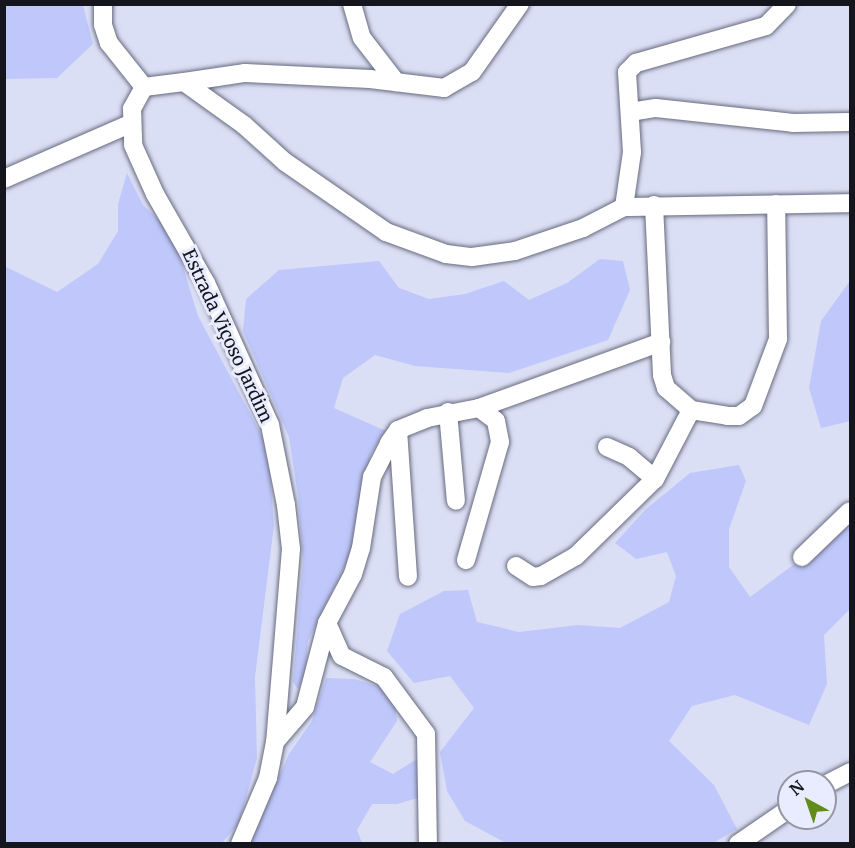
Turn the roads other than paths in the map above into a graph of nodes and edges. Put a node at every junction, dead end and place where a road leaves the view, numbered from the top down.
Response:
1 (104, 4) edge
2 (352, 4) edge
3 (520, 4) edge
4 (786, 4) edge
5 (184, 82) junction
6 (396, 82) junction
7 (144, 87) junction
8 (630, 112) junction
9 (850, 122) edge
10 (130, 124) junction
11 (4, 179) edge
12 (850, 203) edge
13 (776, 204) junction
14 (654, 205) junction
15 (624, 207) junction
16 (661, 342) junction
17 (479, 408) junction
18 (691, 410) junction
19 (448, 412) junction
20 (398, 430) junction
21 (607, 447) dead end
22 (655, 479) junction
23 (456, 501) dead end
24 (850, 511) edge
25 (802, 557) dead end
26 (466, 560) dead end
27 (516, 566) dead end
28 (408, 577) dead end
29 (327, 623) junction
30 (275, 742) junction
31 (777, 817) edge
32 (240, 843) edge
33 (428, 843) edge
34 (738, 843) edge

1 - 7 street
2 - 6 street
3 - 6 street
4 - 8 street
5 - 6 street
5 - 7 street
5 - 15 street
7 - 10 street
8 - 9 street
8 - 15 street
10 - 11 street
10 - 30 street, Estrada Viçoso Jardim
12 - 13 street
13 - 14 street
13 - 18 street
14 - 15 street
14 - 16 street
16 - 17 street
16 - 18 street
17 - 19 street
17 - 26 street
18 - 22 street
19 - 20 street
19 - 23 street
20 - 28 street
20 - 29 street
21 - 22 street
22 - 27 street
24 - 25 street
29 - 30 street
29 - 33 street
30 - 32 street, Estrada Viçoso Jardim
31 - 34 street

